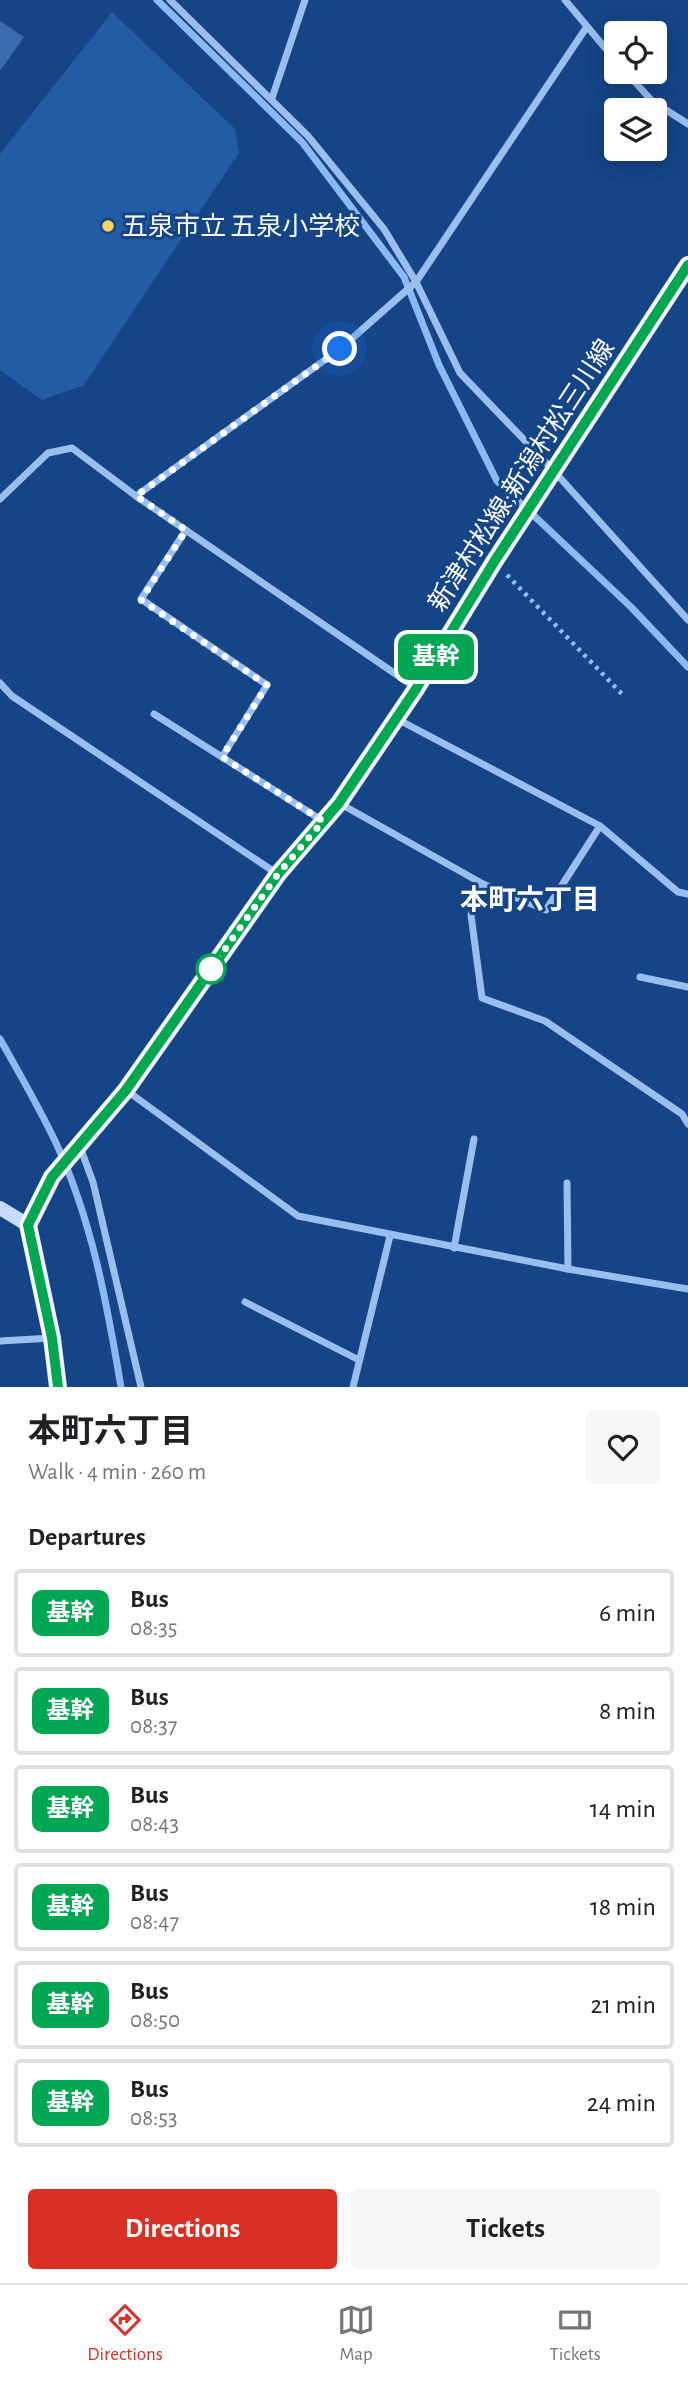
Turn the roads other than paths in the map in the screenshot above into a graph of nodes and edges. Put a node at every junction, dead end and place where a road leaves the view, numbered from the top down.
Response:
1 (170, 0) edge
2 (304, 0) edge
3 (565, 0) edge
4 (586, 28) junction
5 (604, 48) edge
6 (637, 84) edge
7 (272, 98) junction
8 (688, 124) edge
9 (688, 265) edge
10 (416, 282) junction
11 (553, 470) junction
12 (136, 496) junction
13 (0, 499) edge
14 (186, 530) junction
15 (688, 620) edge
16 (0, 683) edge
17 (416, 689) junction
18 (154, 714) dead end
19 (394, 718) junction
20 (222, 757) junction
21 (339, 803) junction
22 (323, 821) junction
23 (600, 826) junction
24 (278, 874) junction
25 (483, 884) junction
26 (688, 894) edge
27 (640, 977) dead end
28 (688, 987) edge
29 (126, 1090) junction
30 (688, 1124) edge
31 (474, 1139) dead end
32 (79, 1145) junction
33 (567, 1183) dead end
34 (0, 1208) edge
35 (28, 1225) junction
36 (390, 1236) junction
37 (454, 1248) junction
38 (568, 1269) junction
39 (688, 1289) edge
40 (245, 1302) dead end
41 (52, 1338) junction
42 (0, 1341) edge
43 (359, 1360) junction
44 (58, 1387) edge
45 (141, 1387) edge
46 (353, 1387) edge

1 - 7 street
2 - 7 street
3 - 4 street
4 - 5 street
4 - 10 street
6 - 8 street
7 - 10 street
9 - 11 main road, 新津村松線;新潟村松三川線
10 - 11 street
10 - 12 street
11 - 15 street
11 - 17 main road, 新津村松線;新潟村松三川線
12 - 13 street
12 - 14 street
14 - 17 street
14 - 20 street
16 - 24 street
17 - 19 main road, 新津村松線;新潟村松三川線
18 - 20 street
19 - 21 main road, 新津村松線;新潟村松三川線
19 - 23 street
20 - 22 street
21 - 22 main road, 新津村松線;新潟村松三川線
21 - 25 street
22 - 24 main road, 新津村松線;新潟村松三川線
23 - 25 street
23 - 26 street
24 - 29 main road, 新津村松線;新潟村松三川線
25 - 30 street
27 - 28 street
29 - 32 main road, 新津村松線;新潟村松三川線
29 - 36 street
31 - 37 street
32 - 35 main road, 新津村松線;新潟村松三川線
32 - 45 street
33 - 38 street
34 - 35 street
35 - 41 main road
36 - 37 street
36 - 43 street
37 - 38 street
38 - 39 street
40 - 43 street
41 - 42 street
41 - 44 main road
43 - 46 street

